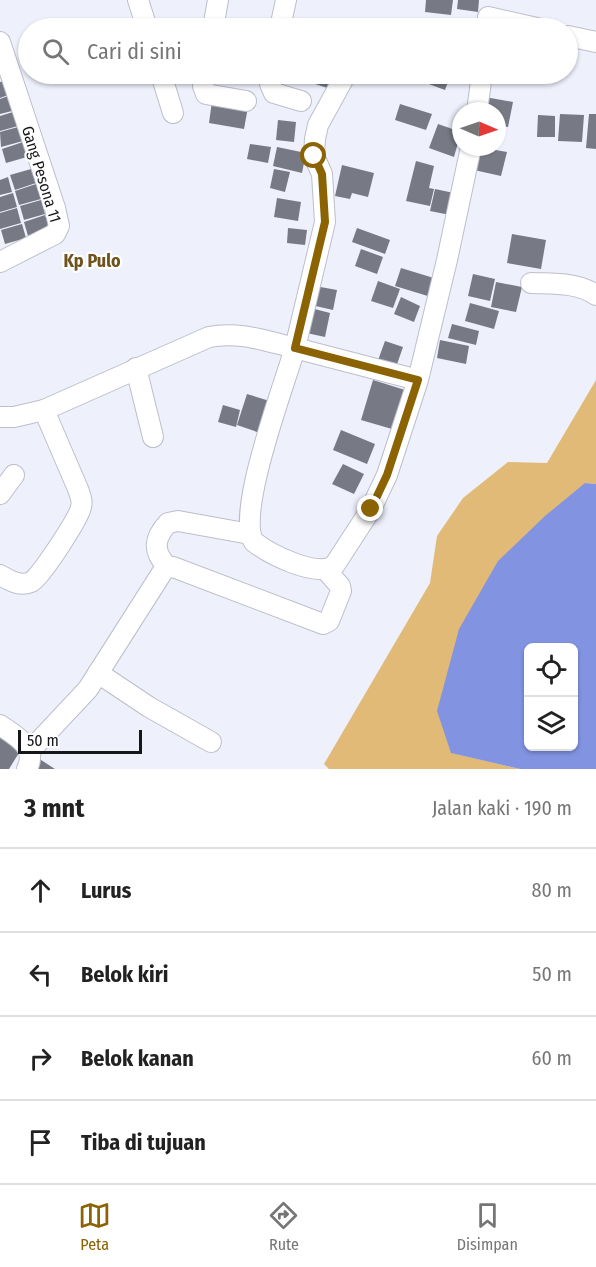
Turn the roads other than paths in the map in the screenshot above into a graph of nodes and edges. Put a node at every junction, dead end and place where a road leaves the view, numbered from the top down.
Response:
1 (138, 0) edge
2 (218, 0) edge
3 (286, 0) edge
4 (144, 18) edge
5 (215, 18) edge
6 (283, 18) edge
7 (578, 38) edge
8 (596, 42) edge
9 (1, 51) edge
10 (164, 84) edge
11 (203, 84) edge
12 (270, 84) edge
13 (341, 84) edge
14 (481, 84) edge
15 (246, 101) dead end
16 (301, 101) dead end
17 (478, 102) edge
18 (173, 113) dead end
19 (469, 156) edge
20 (0, 261) edge
21 (531, 283) dead end
22 (596, 295) edge
23 (295, 348) junction
24 (136, 368) junction
25 (418, 380) junction
26 (44, 410) junction
27 (0, 417) edge
28 (153, 437) dead end
29 (14, 475) dead end
30 (0, 494) edge
31 (250, 534) junction
32 (168, 567) junction
33 (326, 570) junction
34 (0, 575) edge
35 (98, 673) junction
36 (0, 725) edge
37 (211, 742) dead end
38 (28, 760) edge

1 - 4 street
2 - 5 street
3 - 6 street
7 - 8 street
9 - 20 street, Gang Pesona 11
10 - 18 street
11 - 15 street
12 - 16 street
13 - 23 street
14 - 17 street
19 - 25 street
21 - 22 street
23 - 24 street
23 - 25 street
23 - 31 street
24 - 26 street
24 - 28 street
25 - 33 street
26 - 27 street
26 - 34 street
29 - 30 street
31 - 32 street
31 - 33 street
32 - 33 street
32 - 35 street
35 - 37 street
35 - 38 street
36 - 38 street

